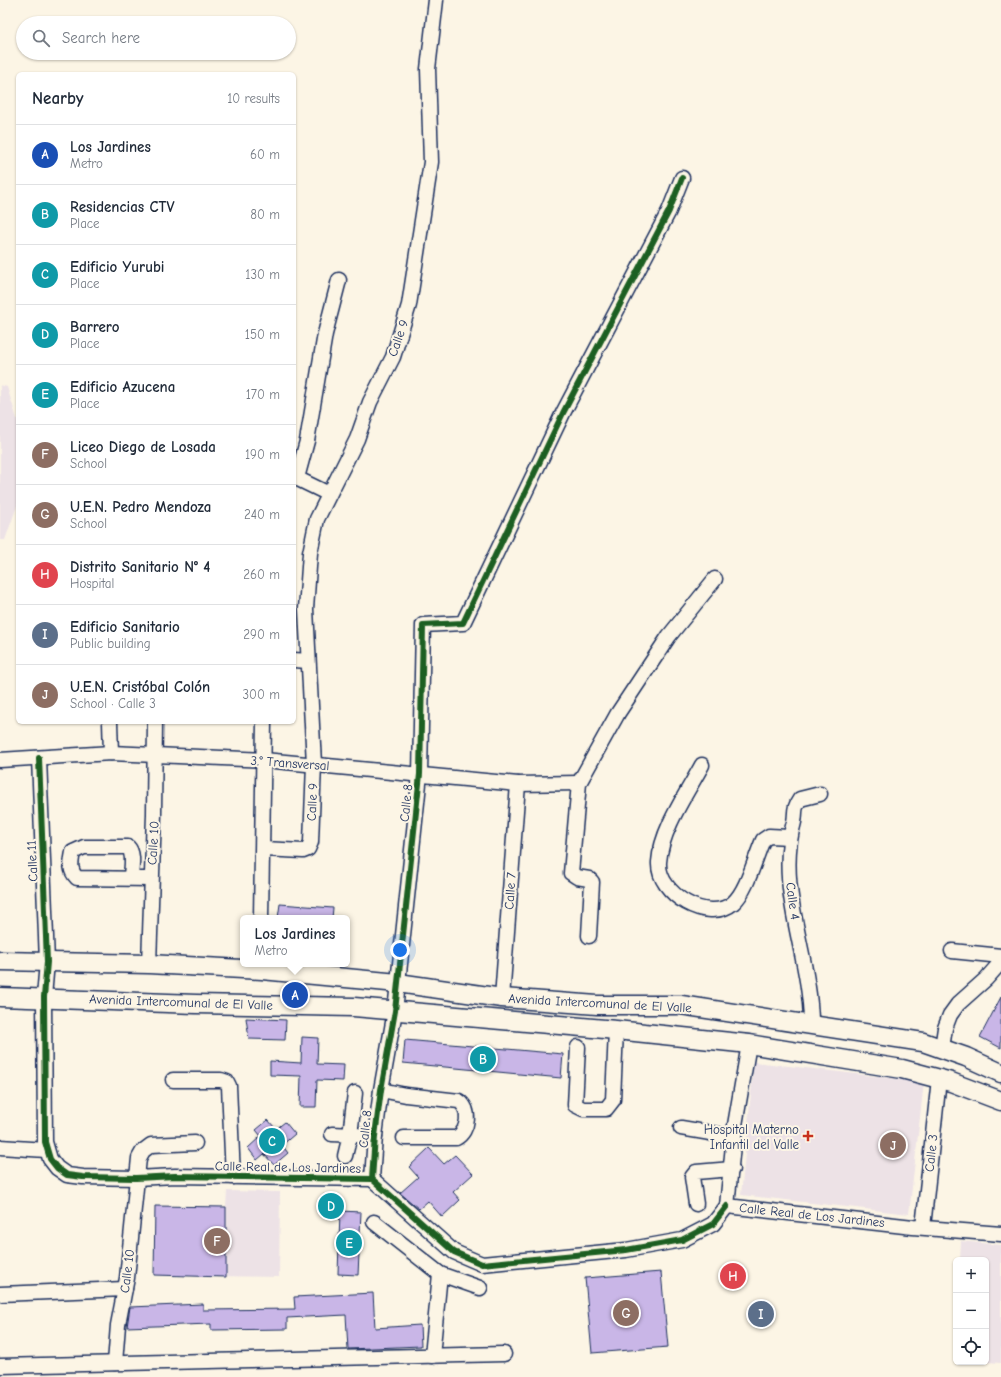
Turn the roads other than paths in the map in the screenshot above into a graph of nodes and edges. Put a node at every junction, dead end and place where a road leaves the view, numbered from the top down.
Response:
1 (436, 0) edge
2 (682, 178) dead end
3 (339, 280) dead end
4 (296, 475) edge
5 (296, 478) edge
6 (329, 494) junction
7 (715, 578) dead end
8 (296, 660) edge
9 (308, 661) junction
10 (110, 724) edge
11 (155, 724) edge
12 (264, 724) edge
13 (111, 753) junction
14 (156, 756) junction
15 (39, 758) junction
16 (0, 760) edge
17 (264, 760) junction
18 (314, 764) junction
19 (702, 765) dead end
20 (420, 774) junction
21 (579, 783) junction
22 (518, 784) junction
23 (820, 794) dead end
24 (789, 837) junction
25 (263, 849) junction
26 (131, 878) dead end
27 (151, 879) junction
28 (261, 915) edge
29 (589, 936) dead end
30 (952, 951) dead end
31 (1001, 956) edge
32 (0, 961) edge
33 (47, 962) junction
34 (1001, 962) edge
35 (149, 964) junction
36 (240, 966) edge
37 (262, 967) edge
38 (398, 983) junction
39 (0, 997) edge
40 (44, 998) junction
41 (502, 998) junction
42 (395, 1011) junction
43 (811, 1024) junction
44 (616, 1030) junction
45 (750, 1044) junction
46 (578, 1047) dead end
47 (942, 1048) junction
48 (1001, 1073) edge
49 (939, 1079) junction
50 (173, 1080) dead end
51 (381, 1090) junction
52 (355, 1093) dead end
53 (1001, 1101) edge
54 (681, 1128) dead end
55 (332, 1134) dead end
56 (350, 1135) junction
57 (375, 1136) junction
58 (734, 1137) junction
59 (404, 1138) dead end
60 (195, 1143) dead end
61 (0, 1147) edge
62 (48, 1154) junction
63 (345, 1156) dead end
64 (732, 1168) junction
65 (233, 1177) junction
66 (136, 1178) junction
67 (372, 1179) junction
68 (696, 1204) dead end
69 (727, 1206) junction
70 (374, 1222) dead end
71 (923, 1227) junction
72 (1001, 1234) edge
73 (440, 1274) junction
74 (480, 1288) dead end
75 (125, 1289) junction
76 (0, 1294) edge
77 (504, 1354) dead end
78 (432, 1356) junction
79 (115, 1364) junction
80 (0, 1366) edge

1 - 6 street, Calle 9
2 - 20 street, Calle 8
3 - 4 street
5 - 6 street
6 - 9 street, Calle 9
7 - 21 street
8 - 9 street
9 - 18 street, Calle 9
10 - 13 street
11 - 14 street, Calle 10
12 - 17 street
13 - 14 street, 3.° Transversal
13 - 15 street, 3.° Transversal
14 - 17 street, 3.° Transversal
14 - 27 street, Calle 10
15 - 16 street, 3.° Transversal
15 - 33 street, Calle 11
17 - 18 street, 3.° Transversal
17 - 25 street
18 - 20 street, 3.° Transversal
18 - 25 street, Calle 9
19 - 24 street
20 - 22 street, 3.° Transversal
20 - 38 street, Calle 8
21 - 22 street, 3.° Transversal
21 - 29 street
22 - 41 street, Calle 7
23 - 24 street, Calle 4
24 - 43 street, Calle 4
25 - 28 street
26 - 27 street
27 - 35 street, Calle 10
30 - 31 street
32 - 33 main road, Avenida Intercomunal de El Valle
33 - 35 main road, Avenida Intercomunal de El Valle
33 - 40 street, Calle 11
34 - 47 street
35 - 36 main road, Avenida Intercomunal de El Valle
37 - 38 main road, Avenida Intercomunal de El Valle
38 - 41 main road, Avenida Intercomunal de El Valle
38 - 42 street, Calle 8
39 - 40 main road, Avenida Intercomunal de El Valle
40 - 42 main road, Avenida Intercomunal de El Valle
40 - 62 street
41 - 43 main road, Avenida Intercomunal de El Valle
42 - 44 main road, Avenida Intercomunal de El Valle
42 - 51 street, Calle 8
43 - 47 main road, Avenida Intercomunal de El Valle
44 - 45 main road, Avenida Intercomunal de El Valle
44 - 46 street
45 - 49 main road, Avenida Intercomunal de El Valle
45 - 58 street
47 - 48 main road, Avenida Intercomunal de El Valle
49 - 53 main road, Avenida Intercomunal de El Valle
49 - 71 street, Calle 3
50 - 65 street
51 - 57 street, Calle 8
51 - 59 street
52 - 56 street
54 - 58 street
55 - 56 street
56 - 57 street
56 - 63 street
57 - 67 street, Calle 8
58 - 64 street
60 - 66 street, Calle 10
61 - 62 street
62 - 66 street, Calle Real de Los Jardines
64 - 68 street
64 - 69 street
65 - 66 street, Calle Real de Los Jardines
65 - 67 street, Calle Real de Los Jardines
66 - 75 street, Calle 10
67 - 69 street, Calle Real de Los Jardines
69 - 71 street, Calle Real de Los Jardines
70 - 73 street
71 - 72 street, Calle Real de Los Jardines
73 - 74 street
73 - 78 street
75 - 76 street
75 - 79 street, Calle 10
77 - 78 street
78 - 79 street
79 - 80 street

